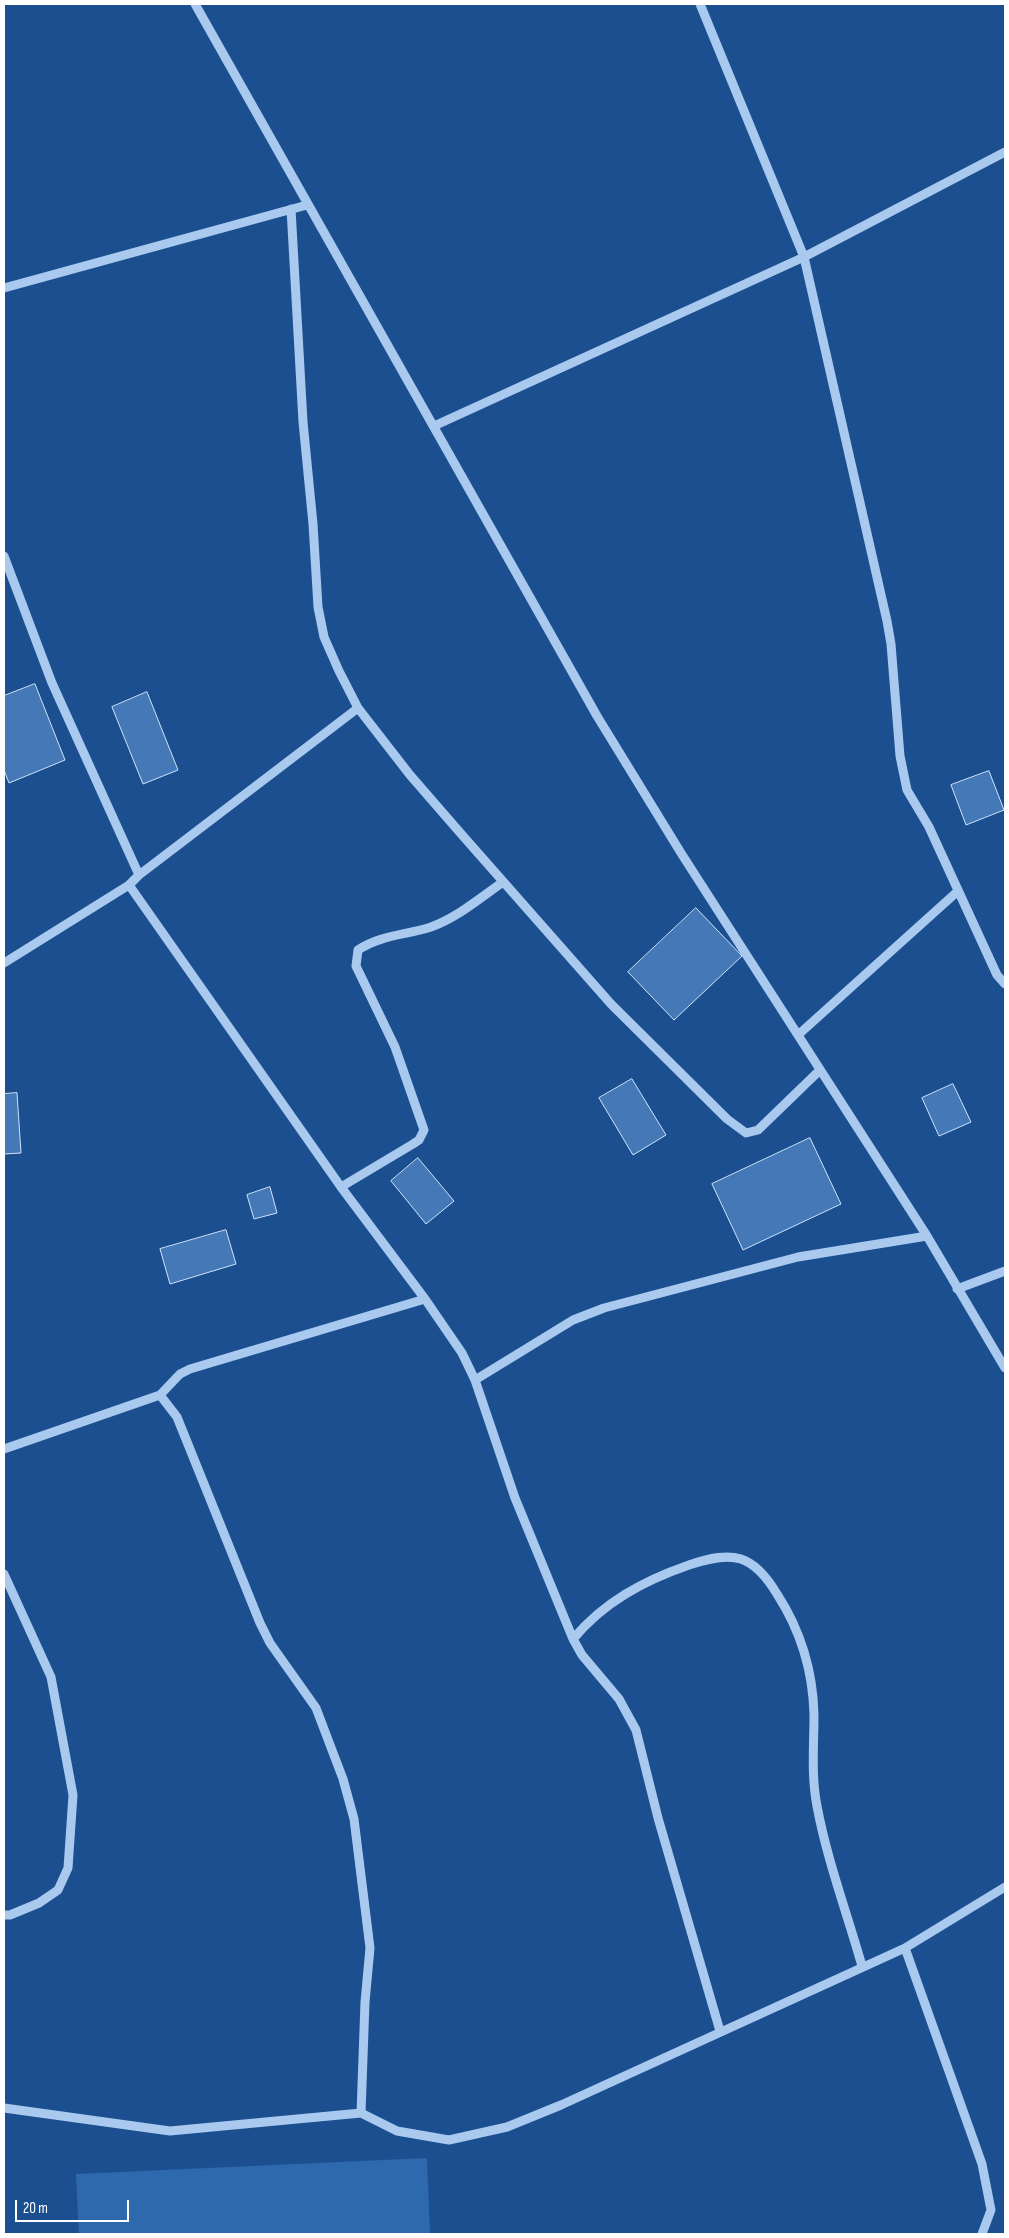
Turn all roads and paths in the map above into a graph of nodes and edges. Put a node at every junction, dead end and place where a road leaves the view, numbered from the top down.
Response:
1 (195, 4) edge
2 (700, 4) edge
3 (1005, 152) edge
4 (307, 205) junction
5 (291, 209) junction
6 (804, 257) junction
7 (4, 288) edge
8 (434, 426) junction
9 (4, 556) edge
10 (358, 708) junction
11 (138, 875) junction
12 (503, 882) junction
13 (128, 885) junction
14 (958, 891) junction
15 (4, 964) edge
16 (1005, 984) edge
17 (798, 1035) junction
18 (820, 1070) junction
19 (341, 1187) junction
20 (927, 1236) junction
21 (1005, 1271) edge
22 (957, 1289) junction
23 (426, 1299) junction
24 (1005, 1368) edge
25 (475, 1380) junction
26 (160, 1395) junction
27 (4, 1449) edge
28 (4, 1574) edge
29 (573, 1639) junction
30 (1005, 1887) edge
31 (4, 1916) edge
32 (905, 1948) junction
33 (862, 1966) junction
34 (720, 2031) junction
35 (4, 2108) edge
36 (361, 2113) junction
37 (982, 2234) edge

1 - 4 street
2 - 6 street
3 - 6 street
4 - 5 street
4 - 8 street
5 - 7 street
5 - 10 street
6 - 8 street
6 - 14 street
8 - 17 street
9 - 11 street
10 - 11 street
10 - 12 street
11 - 13 street
12 - 18 street
12 - 19 street
13 - 15 street
13 - 19 street
14 - 16 street
14 - 17 street
17 - 18 street
18 - 20 street
19 - 23 street
20 - 22 street
20 - 25 street
21 - 22 street
22 - 24 street
23 - 25 street
23 - 26 street
25 - 29 street
26 - 27 street
26 - 36 street
28 - 31 street
29 - 33 street
29 - 34 street
30 - 32 street
32 - 33 street
32 - 37 street
33 - 34 street
34 - 36 street
35 - 36 street

